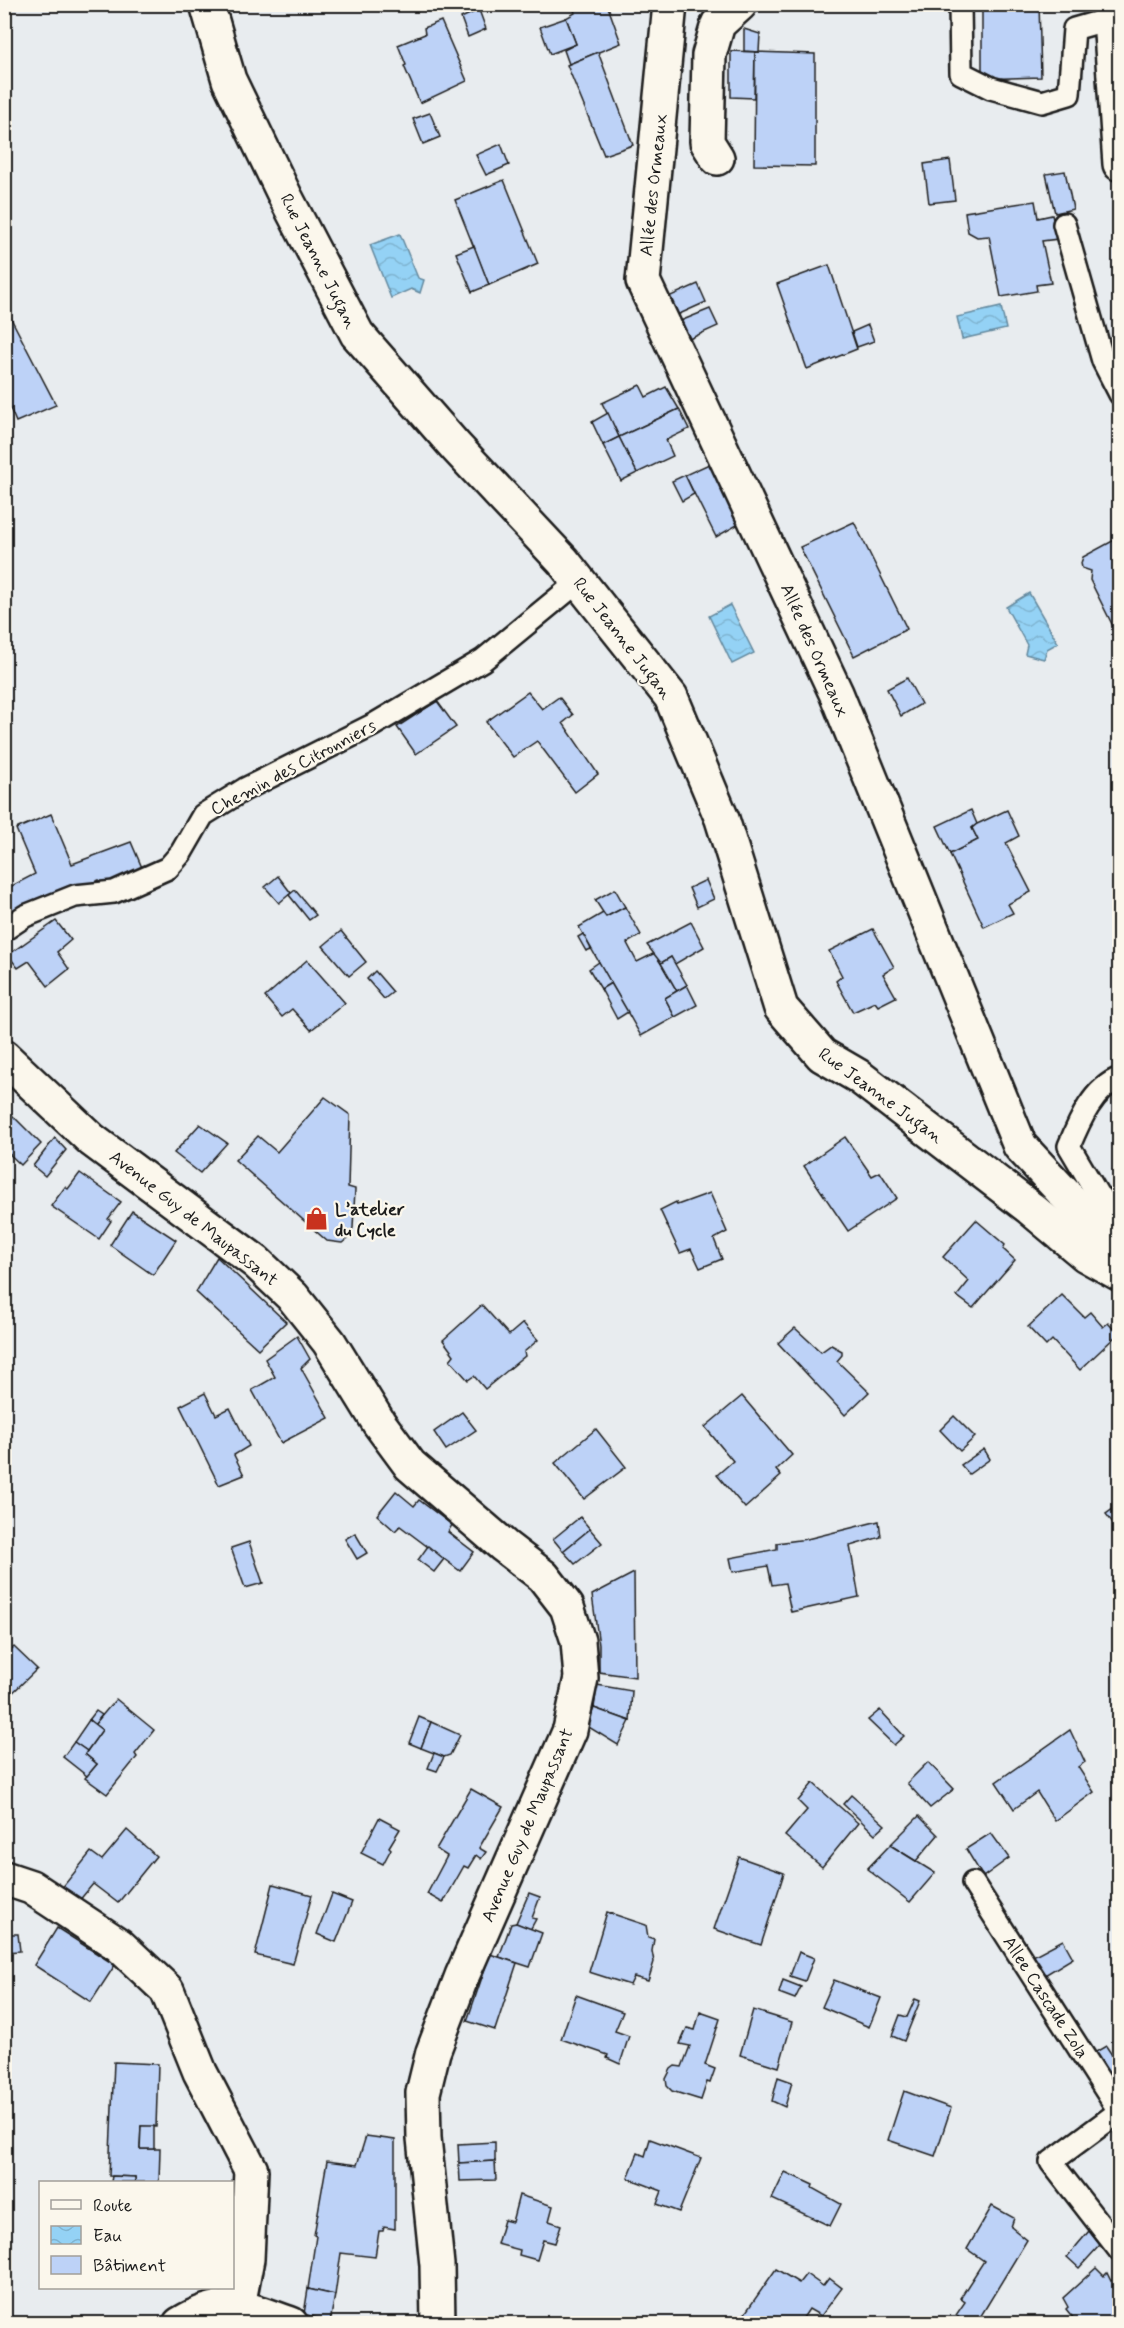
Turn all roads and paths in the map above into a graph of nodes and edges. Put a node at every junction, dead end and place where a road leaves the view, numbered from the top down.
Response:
1 (207, 4) edge
2 (670, 4) edge
3 (740, 4) edge
4 (960, 4) edge
5 (1109, 12) edge
6 (717, 158) dead end
7 (1119, 164) edge
8 (1064, 224) dead end
9 (1119, 393) edge
10 (579, 581) junction
11 (4, 930) edge
12 (4, 1057) edge
13 (1119, 1078) edge
14 (1119, 1216) edge
15 (1119, 1256) edge
16 (1119, 1274) edge
17 (4, 1878) edge
18 (973, 1883) dead end
19 (1119, 2111) edge
20 (1119, 2251) edge
21 (238, 2307) junction
22 (180, 2324) edge
23 (291, 2324) edge
24 (438, 2324) edge

1 - 10 street, Rue Jeanne Jugan
2 - 15 street, Allée des Ormeaux
3 - 6 street
4 - 5 lane
5 - 7 street
8 - 9 lane
10 - 11 lane, Chemin des Citronniers
10 - 16 street, Rue Jeanne Jugan
12 - 24 street, Avenue Guy de Maupassant
13 - 14 lane
17 - 21 street
18 - 19 lane, Allee Cascade Zola
19 - 20 lane, Allee Cascade Zola
21 - 22 street
21 - 23 street

